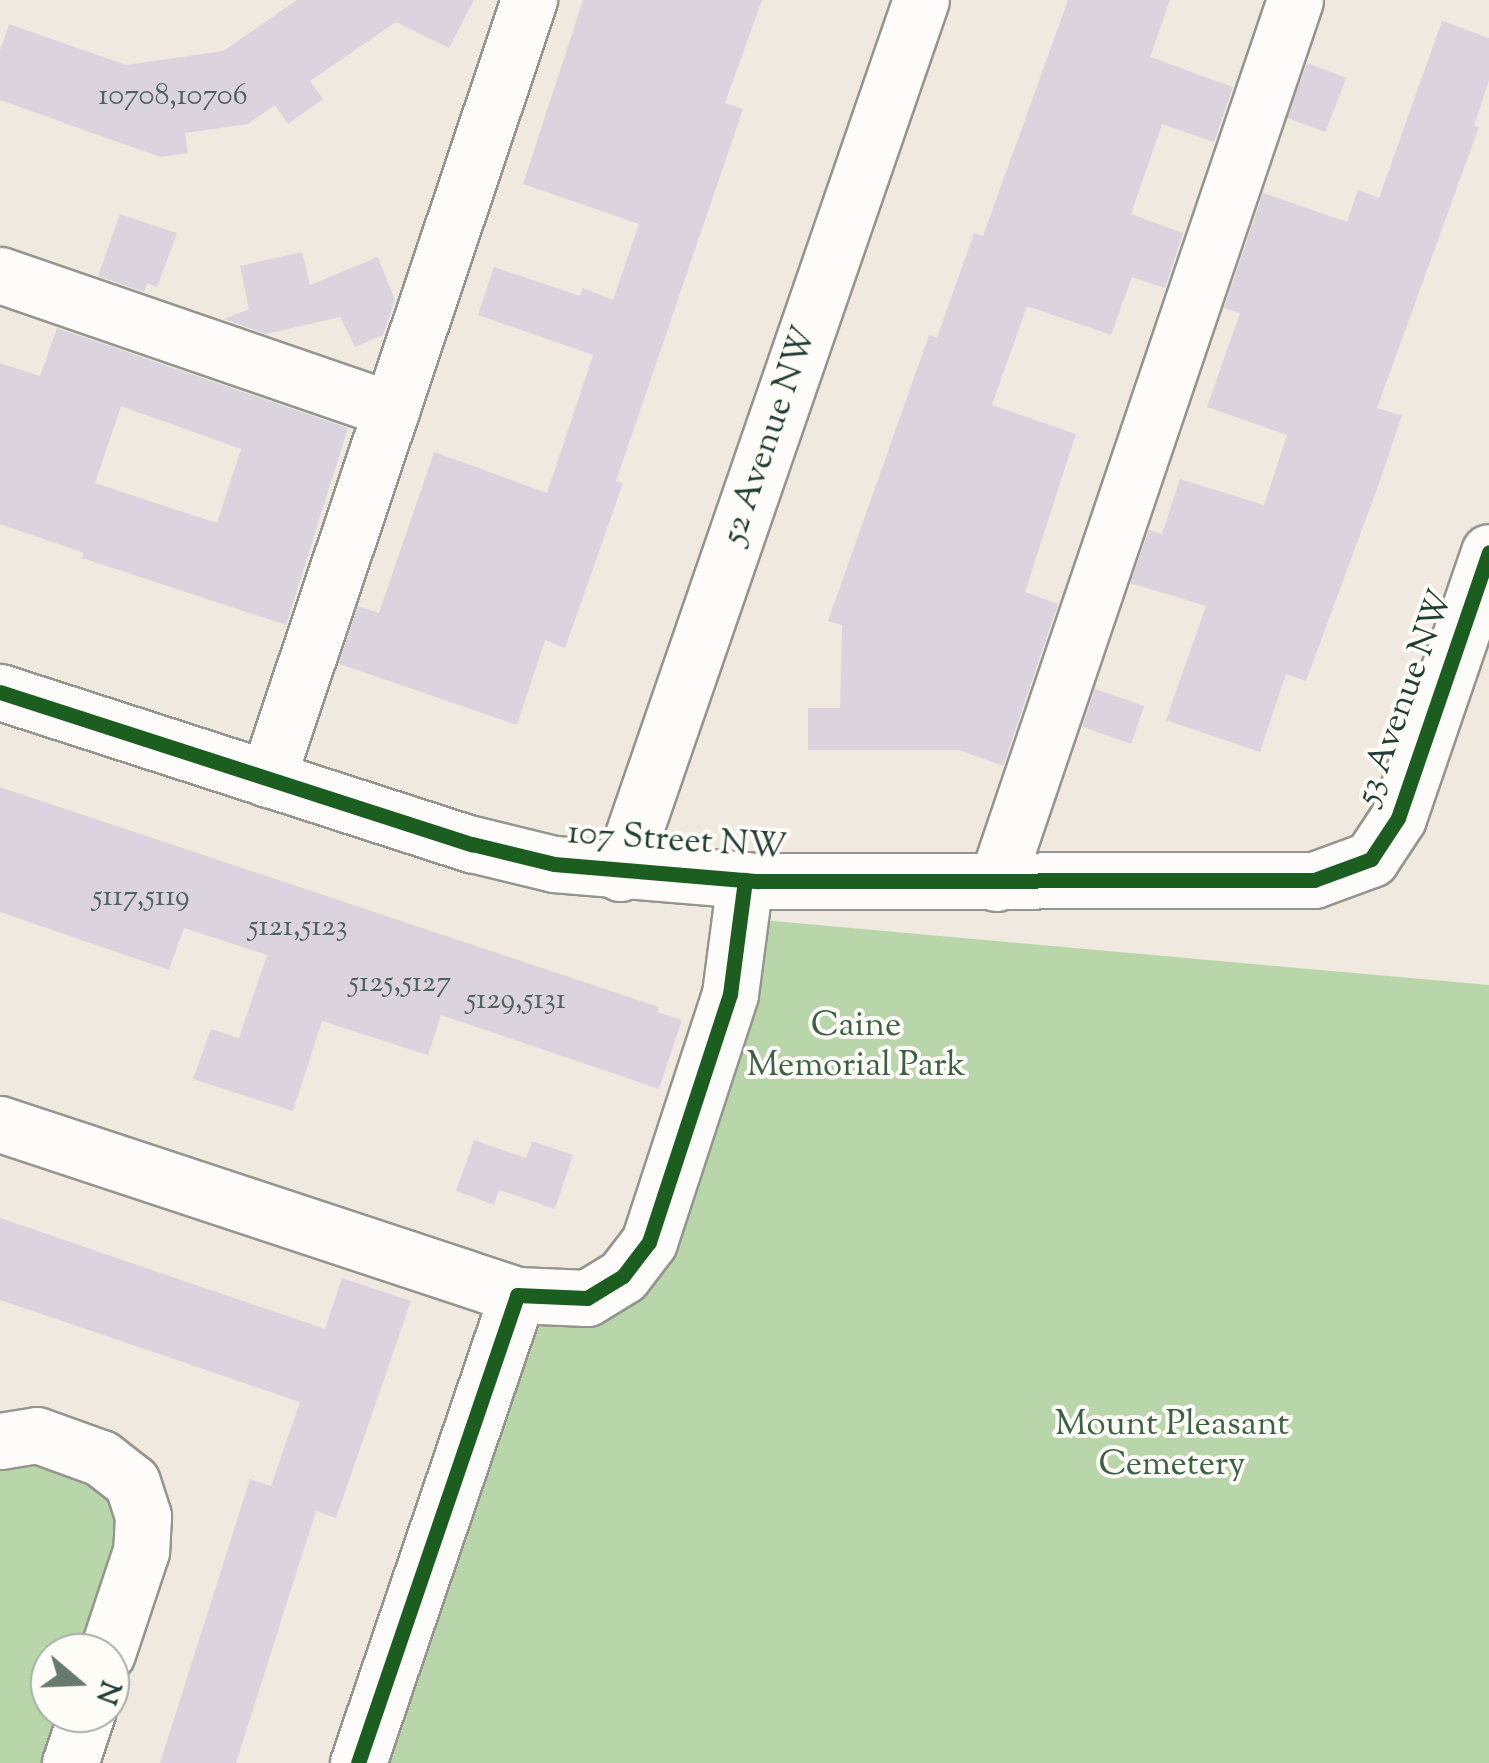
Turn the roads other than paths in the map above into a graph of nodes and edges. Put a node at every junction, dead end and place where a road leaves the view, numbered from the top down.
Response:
1 (528, 0) edge
2 (921, 0) edge
3 (1295, 0) edge
4 (0, 275) edge
5 (391, 410) junction
6 (1489, 552) edge
7 (1474, 643) edge
8 (0, 692) edge
9 (267, 779) junction
10 (1371, 859) joint
11 (620, 873) junction
12 (745, 880) junction
13 (996, 883) junction
14 (0, 1124) edge
15 (517, 1295) junction
16 (0, 1440) edge
17 (114, 1633) edge
18 (80, 1733) edge
19 (70, 1763) edge
20 (358, 1763) edge

1 - 5 street
2 - 11 street, 52 Avenue NW
3 - 13 street
4 - 5 street
5 - 9 street
6 - 7 street, 53 Avenue NW
7 - 10 street, 53 Avenue NW
8 - 9 street, 107 Street NW
9 - 11 street, 107 Street NW
10 - 13 street, 107 Street NW
11 - 12 street, 107 Street NW
12 - 13 street, 107 Street NW
12 - 15 street
14 - 15 street
15 - 20 street
16 - 17 street
18 - 19 street

